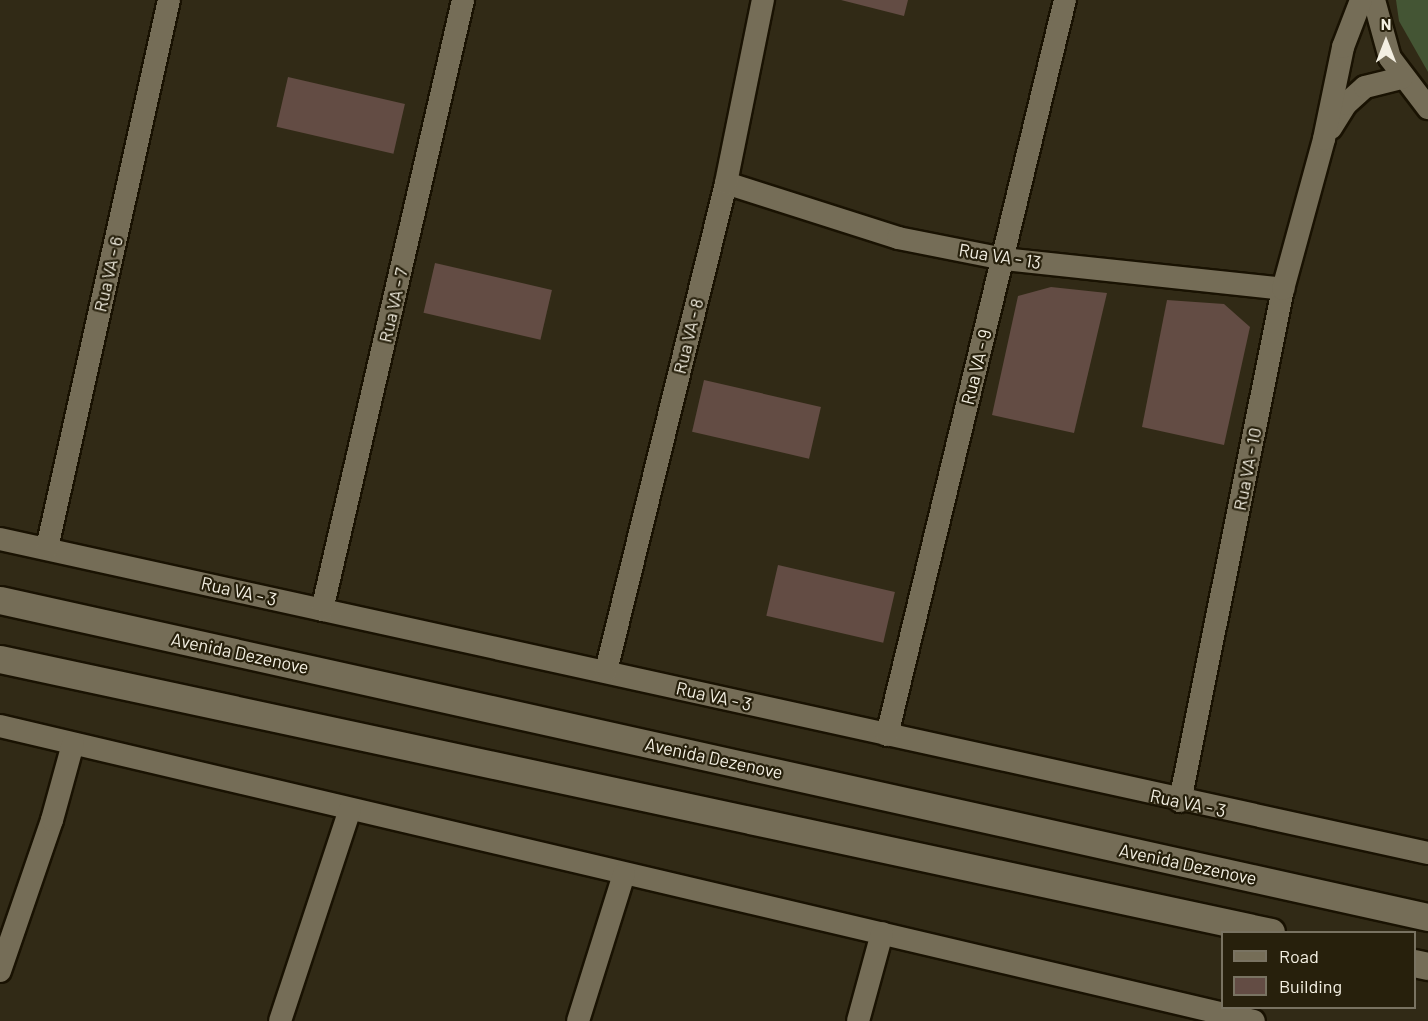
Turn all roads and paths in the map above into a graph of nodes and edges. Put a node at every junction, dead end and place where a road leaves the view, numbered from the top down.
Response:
1 (169, 0) edge
2 (463, 0) edge
3 (763, 0) edge
4 (1065, 0) edge
5 (1361, 0) edge
6 (1374, 0) edge
7 (1402, 78) junction
8 (1428, 108) edge
9 (1324, 139) junction
10 (726, 183) junction
11 (1002, 259) junction
12 (1283, 289) junction
13 (0, 539) edge
14 (48, 548) junction
15 (0, 600) edge
16 (322, 610) junction
17 (0, 659) edge
18 (606, 671) junction
19 (0, 726) edge
20 (887, 735) junction
21 (73, 744) junction
22 (1180, 801) junction
23 (350, 808) junction
24 (1428, 853) edge
25 (624, 874) junction
26 (1428, 917) edge
27 (1262, 931) edge
28 (882, 933) junction
29 (0, 971) edge
30 (280, 1021) edge
31 (578, 1021) edge
32 (858, 1021) edge
33 (1254, 1021) edge

1 - 14 street, Rua VA - 6
2 - 16 street, Rua VA - 7
3 - 10 street, Rua VA - 8
4 - 11 street, Rua VA - 9
5 - 9 street, Rua VA - 10
6 - 7 street
7 - 8 street
7 - 9 street, Rua VA - 10
9 - 12 street, Rua VA - 10
10 - 11 street, Rua VA - 13
10 - 18 street, Rua VA - 8
11 - 12 street, Rua VA - 13
11 - 20 street, Rua VA - 9
12 - 22 street, Rua VA - 10
13 - 14 street, Rua VA - 3
14 - 16 street, Rua VA - 3
15 - 26 street, Avenida Dezenove
16 - 18 street, Rua VA - 3
17 - 27 street
18 - 20 street, Rua VA - 3
19 - 21 street
20 - 22 street, Rua VA - 3
21 - 23 street
21 - 29 street
22 - 24 street, Rua VA - 3
23 - 25 street
23 - 30 street
25 - 28 street
25 - 31 street
28 - 32 street
28 - 33 street

